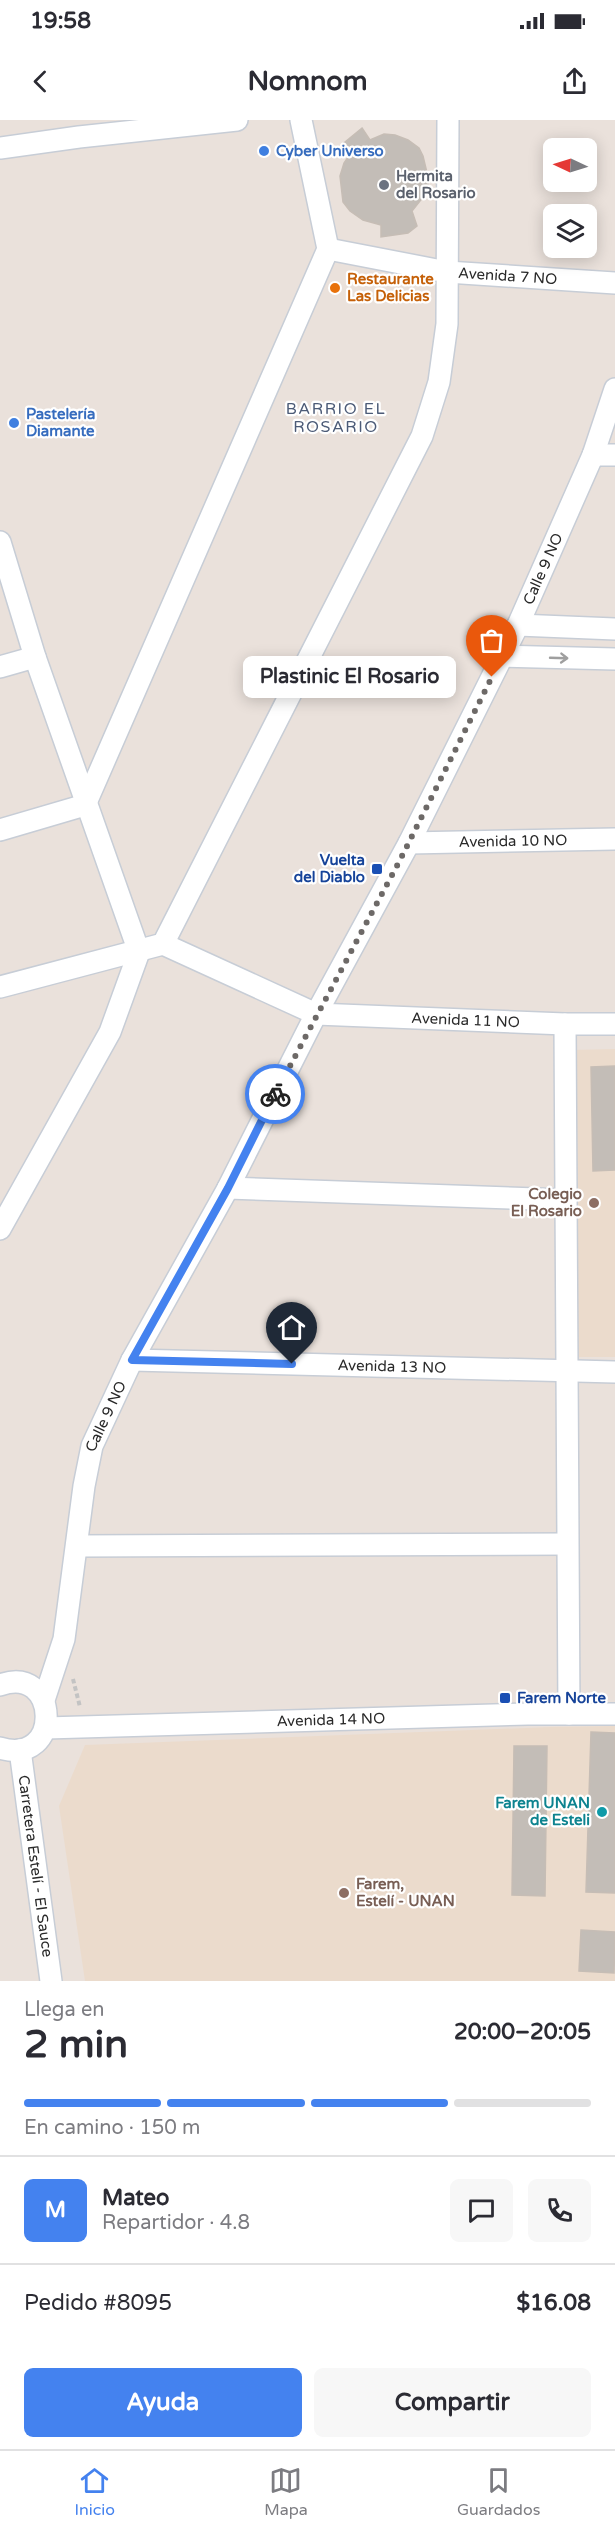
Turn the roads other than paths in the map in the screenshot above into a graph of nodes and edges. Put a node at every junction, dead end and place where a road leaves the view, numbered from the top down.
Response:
1 (237, 120) edge
2 (301, 120) edge
3 (447, 120) edge
4 (0, 148) edge
5 (328, 249) junction
6 (447, 272) junction
7 (615, 283) edge
8 (615, 389) edge
9 (593, 455) junction
10 (615, 455) edge
11 (0, 542) edge
12 (518, 625) junction
13 (615, 629) edge
14 (502, 656) junction
15 (35, 657) junction
16 (615, 659) edge
17 (0, 667) edge
18 (85, 805) junction
19 (0, 830) edge
20 (615, 838) edge
21 (409, 843) junction
22 (163, 944) junction
23 (139, 952) junction
24 (0, 987) edge
25 (316, 1014) junction
26 (565, 1024) junction
27 (615, 1024) edge
28 (228, 1188) junction
29 (566, 1200) junction
30 (0, 1229) edge
31 (132, 1360) junction
32 (567, 1372) junction
33 (615, 1372) edge
34 (567, 1544) junction
35 (77, 1546) junction
36 (0, 1685) edge
37 (44, 1700) junction
38 (569, 1714) junction
39 (615, 1714) edge
40 (45, 1728) junction
41 (10, 1749) edge
42 (51, 1981) edge

1 - 4 street
2 - 5 street
3 - 6 street
5 - 6 street, Avenida 7 NO
5 - 18 street
6 - 7 street, Avenida 7 NO
6 - 22 street
8 - 9 street, Calle 9 NO
9 - 10 street
9 - 12 street, Calle 9 NO
11 - 15 street
12 - 13 street
12 - 14 street, Calle 9 NO
14 -> 16 street
14 - 21 street, Calle 9 NO
15 - 17 street
15 - 18 street
18 - 19 street
18 - 23 street
20 - 21 street, Avenida 10 NO
21 - 25 street, Calle 9 NO
22 - 23 street
22 - 25 street
23 - 24 street
23 - 30 street
25 - 26 street, Avenida 11 NO
25 - 28 street, Calle 9 NO
26 - 27 street, Avenida 11 NO
26 - 29 street
28 - 29 street
28 - 31 street, Calle 9 NO
29 - 32 street
31 - 32 street, Avenida 13 NO
31 - 35 street, Calle 9 NO
32 - 33 street, Avenida 13 NO
32 - 34 street
34 - 35 street
34 - 38 street
35 - 37 street, Calle 9 NO
36 - 37 street
37 - 40 street
38 - 39 street, Avenida 14 NO
38 - 40 street, Avenida 14 NO
40 - 41 street
41 - 42 street, Carretera Estelí - El Sauce

